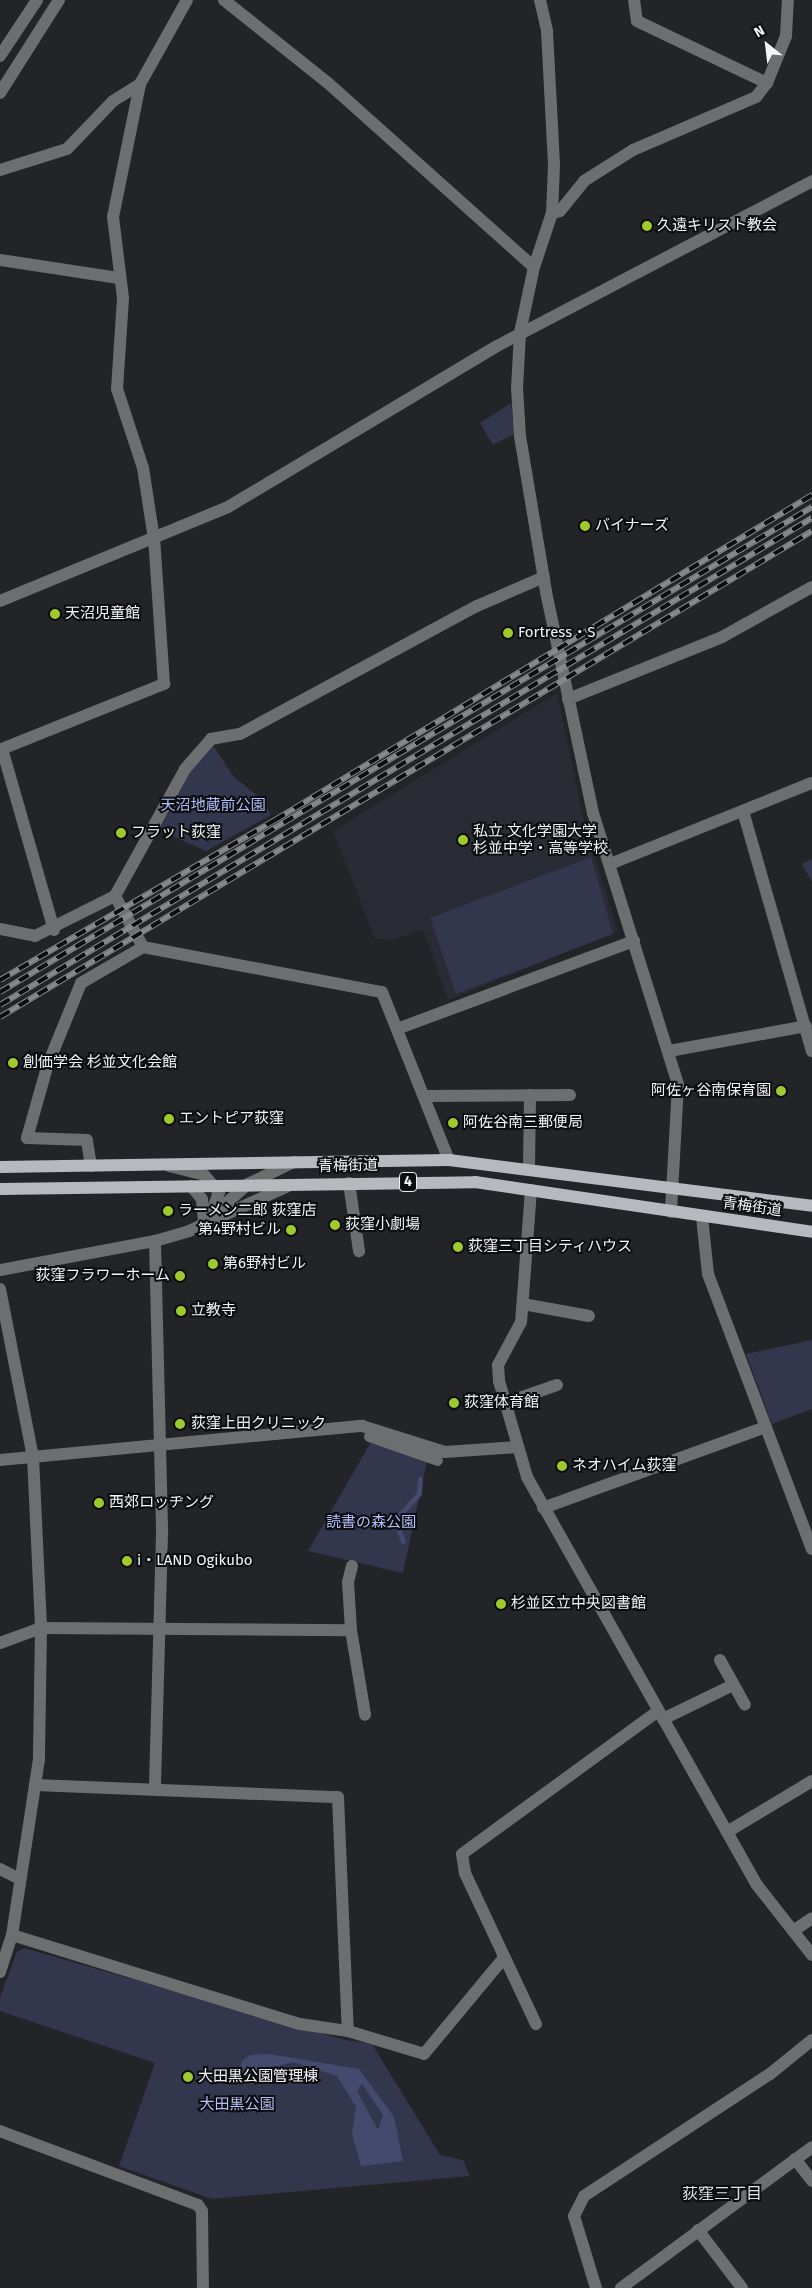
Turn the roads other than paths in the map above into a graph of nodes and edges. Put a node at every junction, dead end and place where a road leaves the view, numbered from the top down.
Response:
1 (36, 0) edge
2 (59, 0) edge
3 (187, 0) edge
4 (224, 0) edge
5 (540, 0) edge
6 (634, 0) edge
7 (788, 0) edge
8 (0, 56) edge
9 (767, 83) junction
10 (140, 84) junction
11 (0, 93) edge
12 (0, 170) edge
13 (812, 181) edge
14 (552, 213) junction
15 (0, 260) edge
16 (534, 267) junction
17 (119, 278) junction
18 (520, 334) junction
19 (154, 539) junction
20 (544, 577) junction
21 (812, 587) edge
22 (0, 601) edge
23 (568, 699) junction
24 (812, 783) edge
25 (743, 811) junction
26 (610, 864) junction
27 (115, 896) junction
28 (0, 929) edge
29 (54, 930) junction
30 (634, 941) junction
31 (143, 947) junction
32 (806, 1026) junction
33 (397, 1029) junction
34 (812, 1051) edge
35 (669, 1052) junction
36 (570, 1094) dead end
37 (530, 1095) junction
38 (424, 1096) junction
39 (449, 1160) junction
40 (296, 1161) junction
41 (91, 1166) junction
42 (167, 1166) junction
43 (0, 1167) edge
44 (529, 1168) junction
45 (349, 1182) junction
46 (248, 1184) junction
47 (296, 1184) junction
48 (213, 1185) junction
49 (191, 1186) junction
50 (0, 1189) edge
51 (674, 1189) junction
52 (531, 1190) junction
53 (812, 1206) edge
54 (671, 1212) junction
55 (702, 1217) junction
56 (204, 1223) junction
57 (812, 1232) edge
58 (155, 1241) junction
59 (359, 1251) dead end
60 (0, 1270) edge
61 (0, 1289) edge
62 (522, 1304) junction
63 (588, 1316) dead end
64 (557, 1386) dead end
65 (505, 1403) junction
66 (766, 1426) junction
67 (369, 1436) dead end
68 (161, 1447) junction
69 (518, 1447) junction
70 (33, 1458) junction
71 (0, 1460) edge
72 (437, 1460) dead end
73 (543, 1508) junction
74 (812, 1549) edge
75 (352, 1566) dead end
76 (160, 1627) junction
77 (41, 1628) junction
78 (351, 1630) junction
79 (0, 1643) edge
80 (720, 1660) dead end
81 (733, 1685) junction
82 (746, 1705) dead end
83 (365, 1715) dead end
84 (661, 1715) junction
85 (812, 1781) edge
86 (35, 1785) junction
87 (156, 1789) junction
88 (727, 1832) junction
89 (0, 1869) edge
90 (20, 1878) junction
91 (812, 1918) edge
92 (793, 1931) junction
93 (12, 1936) junction
94 (812, 1955) edge
95 (503, 1959) junction
96 (0, 1972) edge
97 (536, 2024) dead end
98 (348, 2031) junction
99 (812, 2040) edge
100 (0, 2131) edge
101 (812, 2147) edge
102 (795, 2159) junction
103 (812, 2181) edge
104 (698, 2230) junction
105 (203, 2288) edge
106 (596, 2288) edge
107 (621, 2288) edge
108 (742, 2288) edge

1 - 8 street
2 - 11 street
3 - 10 street
4 - 16 street
5 - 14 street
6 - 9 street
7 - 9 street
9 - 14 street
10 - 12 street
10 - 17 street
13 - 18 street
14 - 16 street
15 - 17 street
16 - 18 street
17 - 19 street
18 - 19 street
18 - 20 street
19 - 22 street
19 - 29 street
20 - 23 street
20 - 27 street
21 - 23 street
23 - 26 street
24 - 25 street
25 - 26 street
25 - 32 street
26 - 30 street
27 - 29 street
27 - 31 street
28 - 29 street
30 - 33 street
30 - 35 street
31 - 33 street
31 - 41 street
32 - 34 street
32 - 35 street
33 - 38 street
35 - 51 street
36 - 37 street
37 - 38 street
37 - 44 street
38 - 39 street
39 - 40 main road, 青梅街道 / 4
39 - 44 main road, 青梅街道 / 4
40 - 42 main road, 青梅街道 / 4
40 - 46 street
41 - 42 main road, 青梅街道 / 4
41 - 43 main road, 青梅街道 / 4
42 - 48 street
44 - 51 main road, 青梅街道 / 4
45 - 47 main road, 青梅街道 / 4
45 - 52 main road, 青梅街道 / 4
45 - 59 street
46 - 47 main road, 青梅街道 / 4
46 - 48 main road, 青梅街道 / 4
46 - 56 street
47 - 56 street
48 - 49 main road, 青梅街道 / 4
48 - 56 street
49 - 50 main road, 青梅街道 / 4
49 - 56 street
51 - 53 main road, 青梅街道 / 4
51 - 54 street
52 - 54 main road, 青梅街道 / 4
52 - 62 street
54 - 55 main road, 青梅街道 / 4
55 - 57 main road, 青梅街道 / 4
55 - 66 street
56 - 58 street
58 - 60 street
58 - 68 street
61 - 70 street
62 - 63 street
62 - 65 street
64 - 65 street
65 - 69 street
66 - 73 street
66 - 74 street
67 - 72 street
68 - 69 street
68 - 70 street
68 - 76 street
69 - 73 street
70 - 71 street
70 - 77 street
73 - 84 street
75 - 78 street
76 - 77 street
76 - 78 street
76 - 87 street
77 - 79 street
77 - 86 street
78 - 83 street
80 - 81 street
81 - 82 street
81 - 84 street
84 - 88 street
84 - 95 street
85 - 88 street
86 - 87 street
86 - 90 street
87 - 98 street
88 - 92 street
89 - 90 street
90 - 93 street
91 - 92 street
92 - 94 street
93 - 96 street
93 - 98 street
95 - 97 street
95 - 98 street
99 - 106 street
100 - 105 street
101 - 102 street
102 - 103 street
102 - 104 street
104 - 107 street
104 - 108 street

